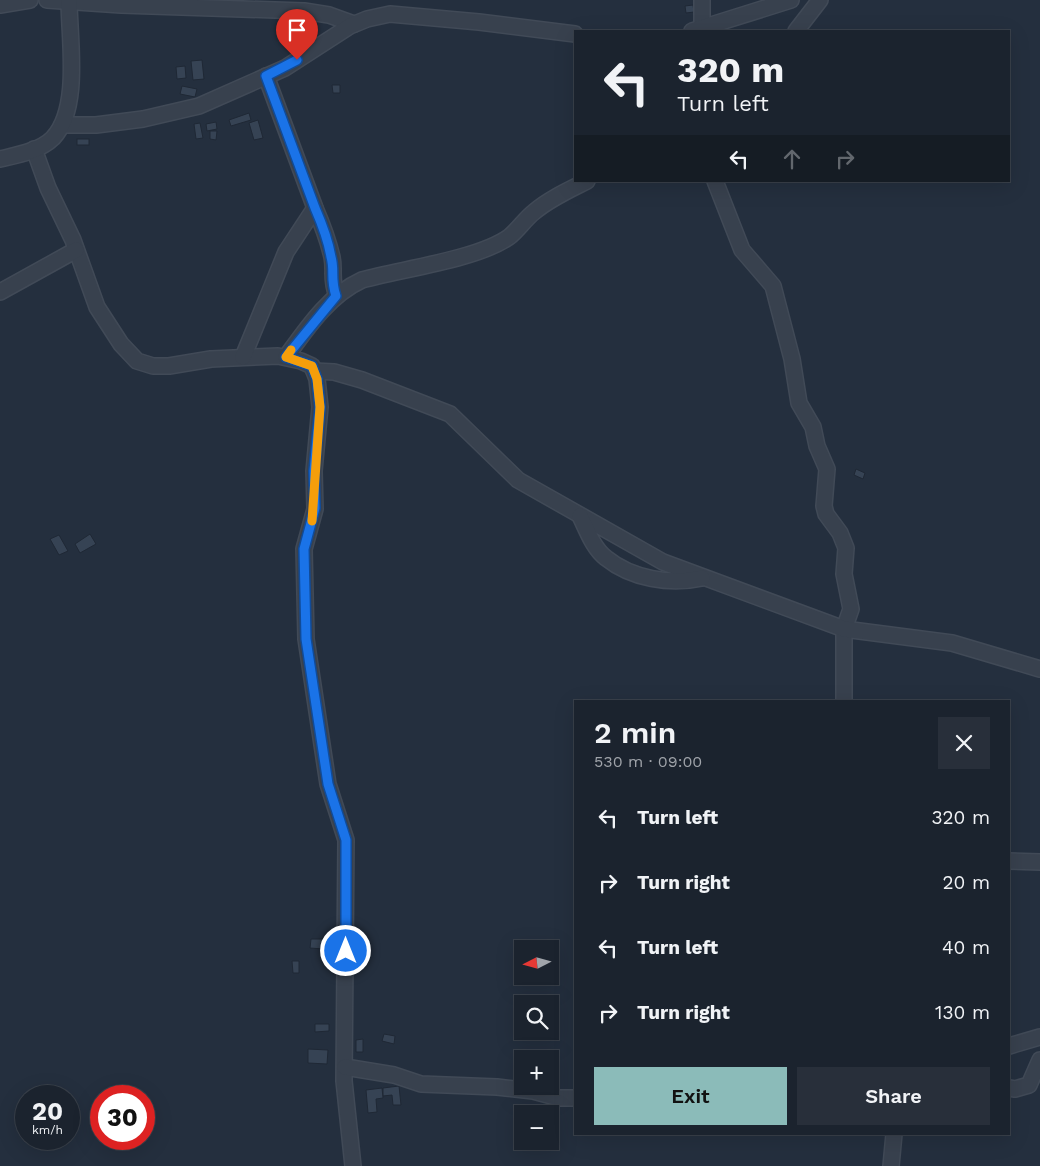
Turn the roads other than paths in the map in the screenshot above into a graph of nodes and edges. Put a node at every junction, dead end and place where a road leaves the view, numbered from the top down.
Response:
1 (30, 0) edge
2 (47, 0) edge
3 (702, 0) edge
4 (791, 0) edge
5 (820, 0) edge
6 (68, 1) edge
7 (0, 5) edge
8 (354, 24) junction
9 (697, 29) edge
10 (797, 30) edge
11 (574, 34) edge
12 (266, 76) junction
13 (62, 125) junction
14 (34, 148) junction
15 (0, 159) edge
16 (585, 182) edge
17 (715, 182) edge
18 (315, 208) junction
19 (76, 250) junction
20 (0, 292) edge
21 (336, 296) junction
22 (243, 357) junction
23 (286, 357) junction
24 (314, 371) junction
25 (580, 516) junction
26 (703, 578) junction
27 (844, 629) junction
28 (1040, 669) edge
29 (844, 700) edge
30 (1010, 861) edge
31 (1040, 862) edge
32 (1040, 1038) edge
33 (1010, 1046) edge
34 (1040, 1060) edge
35 (345, 1066) junction
36 (1010, 1088) edge
37 (574, 1098) edge
38 (894, 1135) edge
39 (353, 1166) edge
40 (891, 1166) edge

1 - 7 street
2 - 6 street
3 - 9 street
4 - 9 street
5 - 10 street
6 - 8 street
6 - 13 street
8 - 11 street
8 - 12 street
12 - 13 street
12 - 18 street
13 - 14 street
14 - 15 street
14 - 19 street
16 - 21 street
17 - 27 street
18 - 21 street
18 - 22 street
19 - 20 street
19 - 22 street
21 - 23 street
22 - 23 street
23 - 24 street
24 - 25 street
24 - 35 street
25 - 26 street
25 - 26 street
26 - 27 street
27 - 28 street
27 - 29 street
30 - 31 street
32 - 33 street
34 - 36 street
35 - 37 street
35 - 39 street
38 - 40 street

